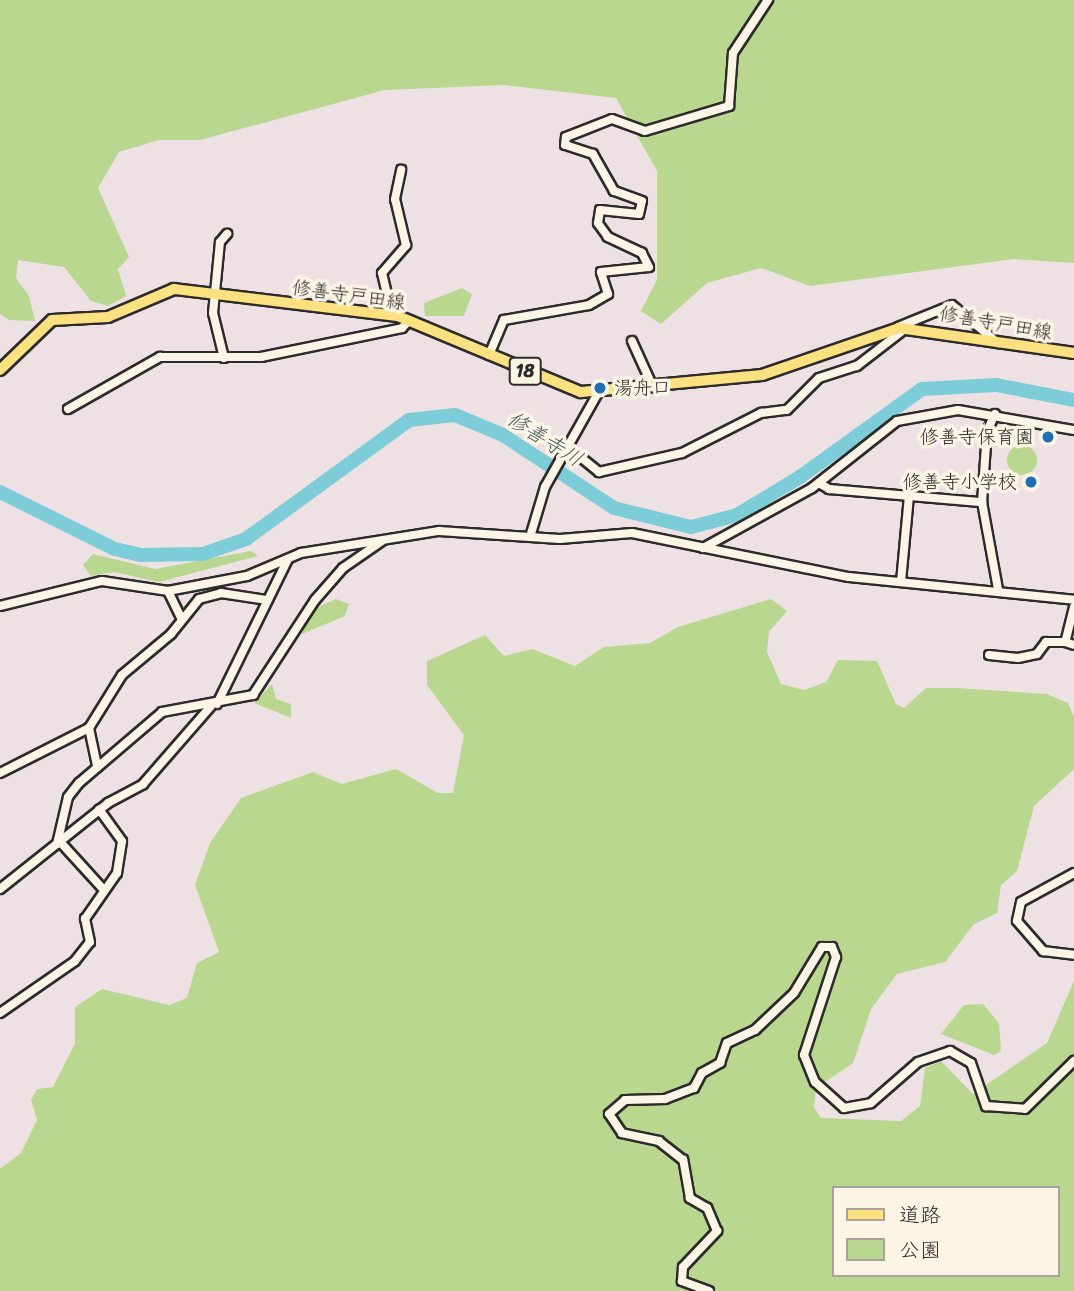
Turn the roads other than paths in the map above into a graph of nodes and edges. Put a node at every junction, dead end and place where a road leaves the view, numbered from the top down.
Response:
1 (768, 0) edge
2 (401, 170) dead end
3 (227, 234) dead end
4 (217, 293) junction
5 (392, 315) junction
6 (410, 320) junction
7 (901, 328) junction
8 (632, 341) dead end
9 (998, 344) junction
10 (1074, 353) edge
11 (489, 355) junction
12 (224, 358) junction
13 (0, 370) edge
14 (653, 387) junction
15 (598, 393) junction
16 (68, 409) dead end
17 (995, 414) junction
18 (1074, 430) edge
19 (566, 452) junction
20 (819, 483) junction
21 (909, 496) junction
22 (982, 502) junction
23 (530, 537) junction
24 (384, 540) junction
25 (703, 548) junction
26 (289, 557) junction
27 (901, 582) junction
28 (998, 589) junction
29 (169, 591) junction
30 (267, 600) junction
31 (1074, 600) edge
32 (0, 606) edge
33 (1074, 607) edge
34 (182, 620) junction
35 (1065, 642) junction
36 (1074, 645) edge
37 (989, 655) dead end
38 (214, 705) junction
39 (89, 728) junction
40 (97, 767) junction
41 (0, 773) edge
42 (99, 809) junction
43 (60, 844) junction
44 (1074, 873) edge
45 (0, 889) edge
46 (103, 889) junction
47 (1074, 956) edge
48 (0, 1013) edge
49 (1074, 1061) edge
50 (709, 1291) edge

1 - 11 street
2 - 5 street
3 - 4 street
4 - 5 main road, 修善寺戸田線 / 18
4 - 12 street
4 - 13 main road, 修善寺戸田線 / 18
5 - 6 main road, 修善寺戸田線 / 18
6 - 11 main road, 修善寺戸田線 / 18
6 - 12 street
7 - 9 main road, 修善寺戸田線
7 - 9 street
7 - 14 main road, 修善寺戸田線 / 18
7 - 19 street
8 - 14 street
9 - 10 main road, 修善寺戸田線
11 - 15 main road, 修善寺戸田線 / 18
12 - 16 street
14 - 15 main road, 修善寺戸田線 / 18
15 - 19 street
17 - 18 street
17 - 20 street
17 - 22 street
19 - 23 street
20 - 21 street
20 - 25 street
21 - 22 street
21 - 27 street
22 - 28 street
23 - 24 street
23 - 25 street
24 - 26 street
24 - 38 street
25 - 27 street
26 - 29 street
26 - 30 street
27 - 28 street
28 - 31 street
29 - 32 street
29 - 34 street
30 - 34 street
30 - 38 street
33 - 35 street
34 - 39 street
35 - 36 street
35 - 37 street
38 - 40 street
38 - 42 street
39 - 40 street
39 - 41 street
40 - 43 street
42 - 43 street
42 - 46 street
43 - 45 street
43 - 46 street
44 - 47 street
46 - 48 street
49 - 50 street

